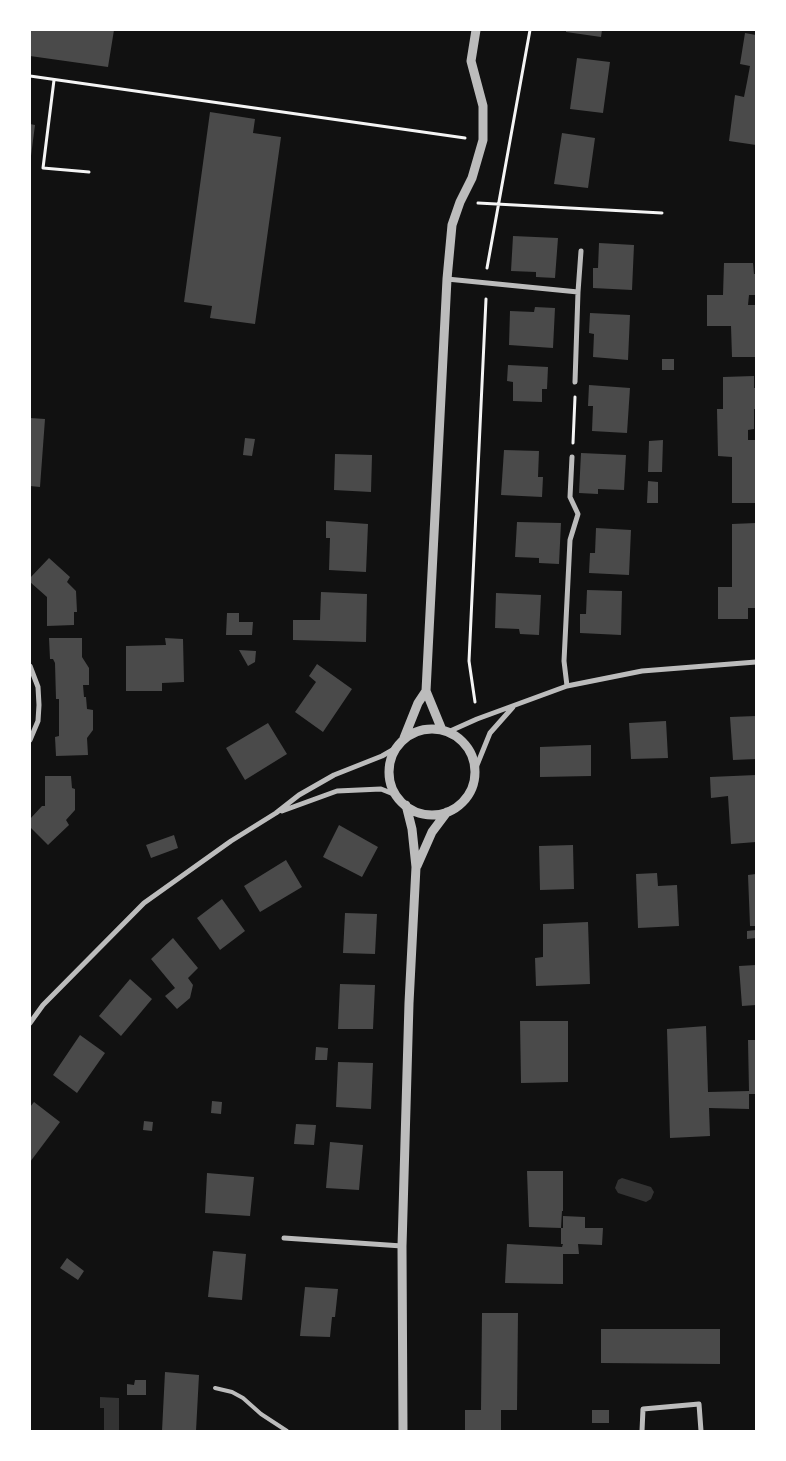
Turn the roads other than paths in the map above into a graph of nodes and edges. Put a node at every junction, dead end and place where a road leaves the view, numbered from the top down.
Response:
1 (476, 30) edge
2 (581, 251) dead end
3 (447, 279) junction
4 (578, 292) junction
5 (575, 382) road end
6 (572, 457) road end
7 (756, 662) edge
8 (30, 666) edge
9 (567, 686) junction
10 (426, 691) junction
11 (514, 706) junction
12 (445, 731) junction
13 (404, 739) junction
14 (30, 740) edge
15 (396, 748) junction
16 (474, 770) junction
17 (396, 795) junction
18 (406, 806) junction
19 (447, 812) junction
20 (276, 813) junction
21 (416, 867) junction
22 (30, 1024) edge
23 (284, 1238) dead end
24 (402, 1246) junction
25 (215, 1388) dead end
26 (287, 1431) edge
27 (403, 1431) edge
28 (642, 1431) edge
29 (701, 1431) edge

1 - 3 street
2 - 4 street
3 - 4 street
3 - 10 street
4 - 5 street
6 - 9 street
7 - 9 street
8 - 14 street
9 - 11 street
10 - 12 street
10 - 13 street
11 - 12 street
11 - 16 street
12 - 13 street
12 - 16 street
13 - 15 street
15 - 17 street
15 - 20 street
16 - 19 street
17 - 18 street
17 - 20 street
18 - 19 street
18 - 21 street
19 - 21 street
20 - 22 street
21 - 24 street
23 - 24 street
24 - 27 street
25 - 26 lane
28 - 29 street

